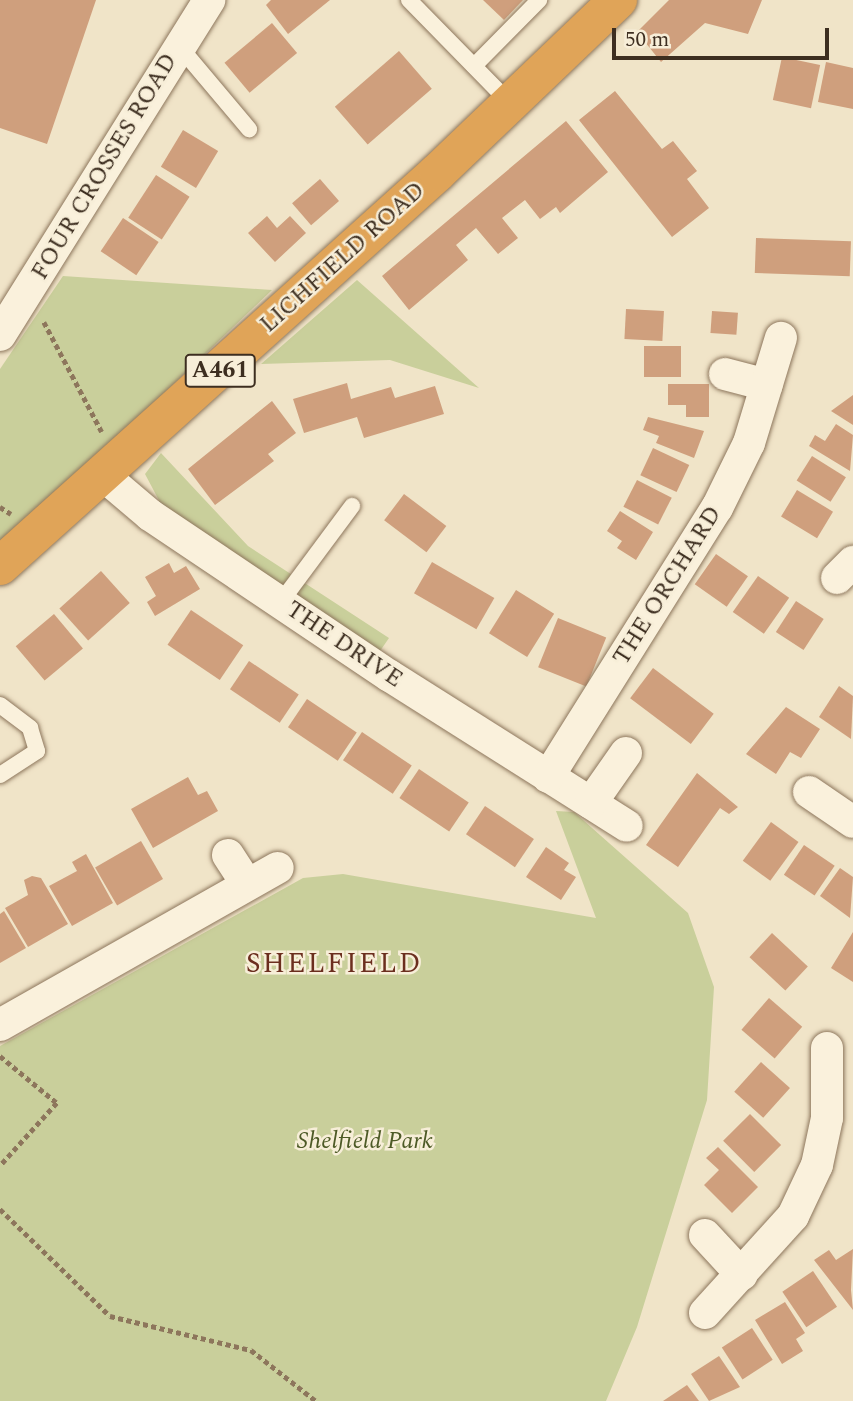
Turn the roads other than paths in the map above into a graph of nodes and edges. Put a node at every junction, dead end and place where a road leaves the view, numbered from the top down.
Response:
1 (209, 0) edge
2 (409, 0) edge
3 (539, 0) edge
4 (618, 0) edge
5 (179, 46) junction
6 (474, 66) junction
7 (509, 102) junction
8 (249, 129) dead end
9 (0, 335) edge
10 (781, 338) dead end
11 (725, 374) dead end
12 (767, 385) junction
13 (111, 470) junction
14 (352, 506) dead end
15 (0, 566) edge
16 (280, 603) junction
17 (2, 710) edge
18 (626, 752) dead end
19 (0, 775) edge
20 (548, 777) junction
21 (809, 792) dead end
22 (591, 803) junction
23 (849, 813) edge
24 (627, 826) dead end
25 (228, 855) dead end
26 (278, 868) dead end
27 (247, 884) junction
28 (0, 1025) edge
29 (836, 1063) edge
30 (705, 1235) dead end
31 (742, 1275) junction
32 (705, 1313) dead end

1 - 5 street, FOUR CROSSES ROAD
2 - 6 lane
3 - 6 lane
4 - 7 highway, LICHFIELD ROAD / A461
5 - 8 lane
5 - 9 street, FOUR CROSSES ROAD
6 - 7 lane
7 - 13 highway, LICHFIELD ROAD / A461
10 - 12 street, THE ORCHARD
11 - 12 street
12 - 20 street, THE ORCHARD
13 - 15 highway, LICHFIELD ROAD / A461
13 - 16 street, THE DRIVE
14 - 16 lane
16 - 20 street, THE DRIVE
17 - 19 lane
18 - 22 street
20 - 22 street, THE DRIVE
21 - 23 street
22 - 24 street, THE DRIVE
25 - 27 street
26 - 27 street
27 - 28 street
29 - 31 street
30 - 31 street
31 - 32 street

